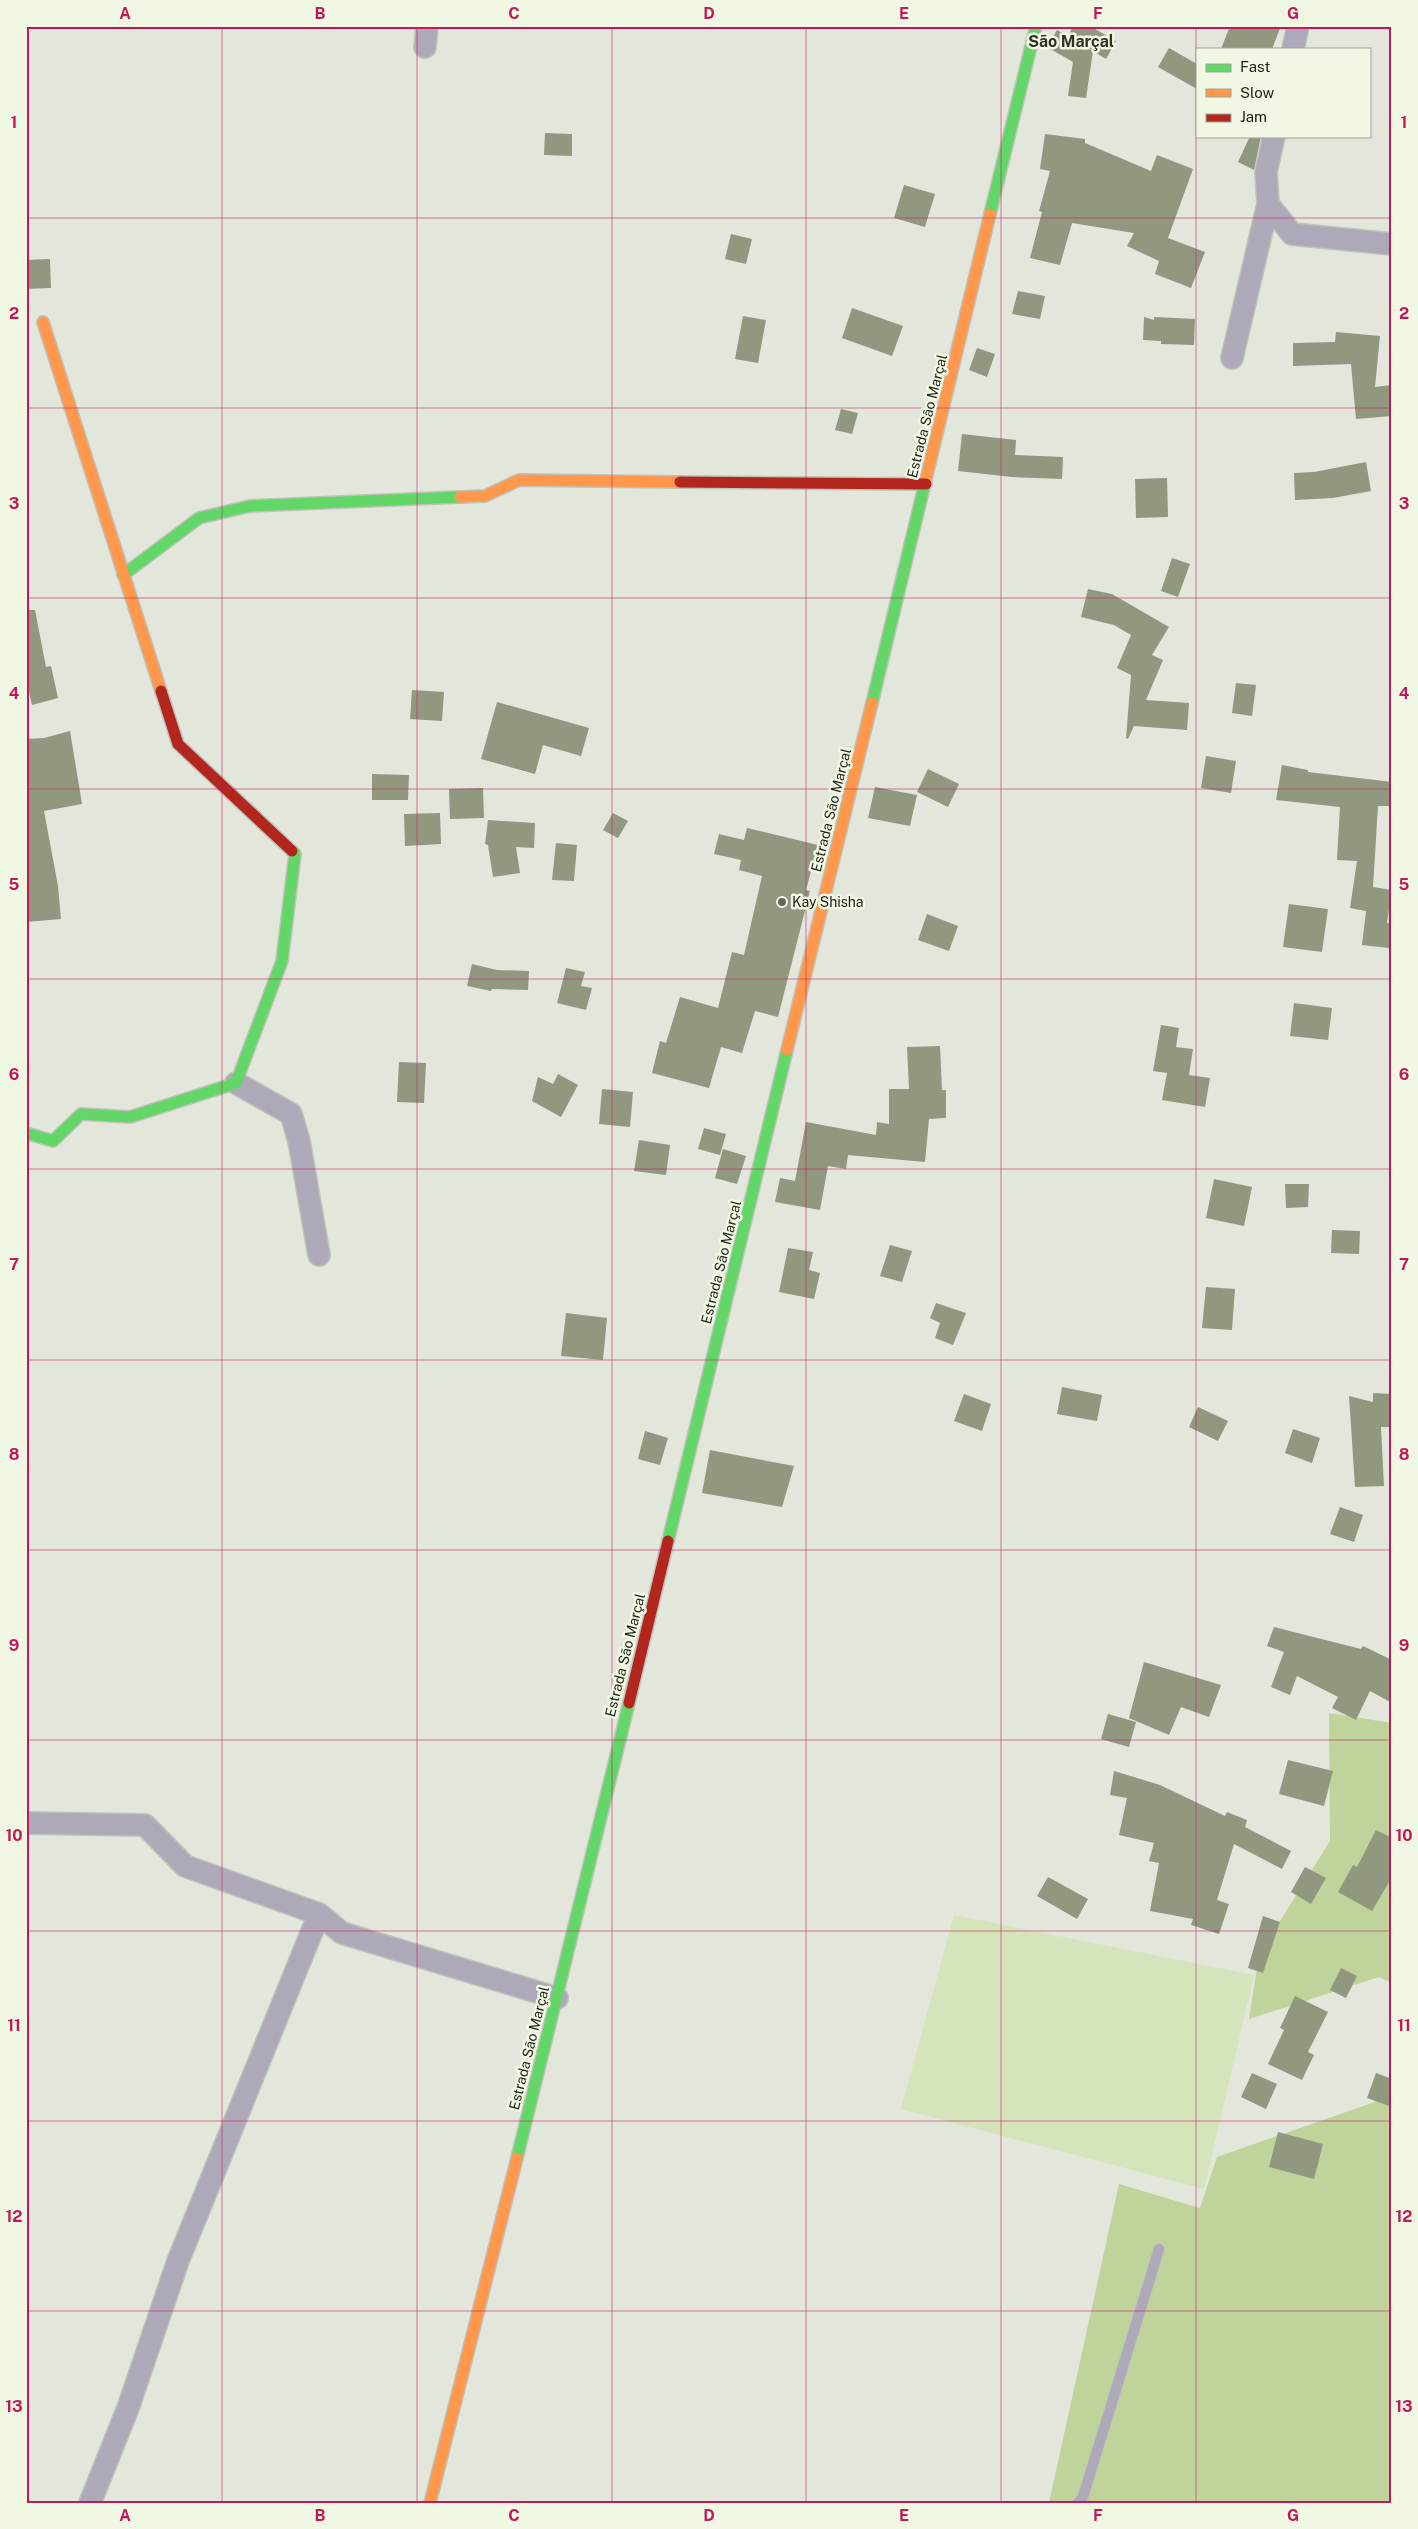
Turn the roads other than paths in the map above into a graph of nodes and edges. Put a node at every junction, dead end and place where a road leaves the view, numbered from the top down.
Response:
1 (1036, 26) edge
2 (1298, 26) edge
3 (1293, 48) edge
4 (1274, 138) edge
5 (1268, 204) junction
6 (1392, 244) edge
7 (43, 322) dead end
8 (1232, 358) dead end
9 (926, 484) junction
10 (123, 575) junction
11 (236, 1083) junction
12 (26, 1133) edge
13 (319, 1255) dead end
14 (26, 1823) edge
15 (319, 1914) junction
16 (557, 1998) junction
17 (1159, 2249) dead end
18 (90, 2503) edge
19 (430, 2503) edge
20 (1078, 2503) edge

1 - 9 street, Estrada São Marçal
2 - 3 street
4 - 5 street
5 - 6 street
5 - 8 street
7 - 10 street
9 - 10 street
9 - 16 street, Estrada São Marçal
10 - 11 street
11 - 12 street
11 - 13 street
14 - 15 street
15 - 16 street
15 - 18 street
16 - 19 street, Estrada São Marçal
17 - 20 lane

